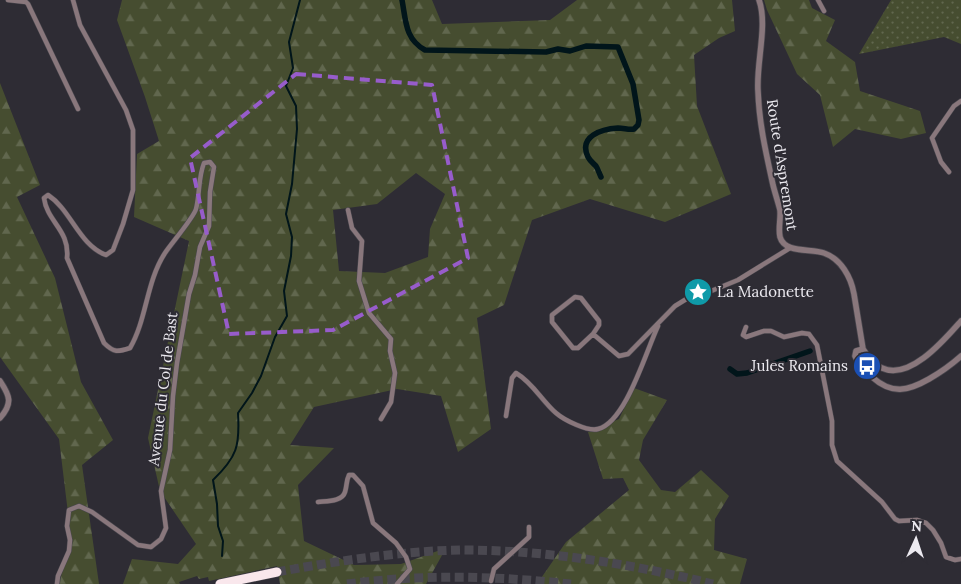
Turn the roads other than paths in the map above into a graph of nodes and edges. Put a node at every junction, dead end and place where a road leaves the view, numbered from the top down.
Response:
1 (8, 0) edge
2 (73, 0) edge
3 (759, 0) edge
4 (818, 0) edge
5 (824, 11) dead end
6 (961, 101) edge
7 (78, 109) dead end
8 (949, 172) dead end
9 (348, 210) dead end
10 (790, 248) junction
11 (660, 321) junction
12 (961, 321) edge
13 (746, 327) dead end
14 (593, 334) junction
15 (863, 350) junction
16 (961, 356) edge
17 (0, 381) edge
18 (506, 416) dead end
19 (0, 418) edge
20 (381, 419) dead end
21 (318, 502) dead end
22 (529, 527) dead end
23 (961, 559) edge
24 (277, 572) tunnel mouth
25 (491, 581) dead end
26 (57, 584) edge
27 (220, 584) edge
28 (397, 584) edge

1 - 7 street
2 - 26 street, Avenue du Col de Bast
3 - 10 street, Route d'Aspremont
4 - 5 street
6 - 8 street
9 - 20 street
10 - 11 street
10 - 15 street, Route d'Aspremont
11 - 14 street
11 - 18 street
12 - 15 street
13 - 23 street
14 - 14 street
15 - 16 street, Route d'Aspremont
17 - 19 street
21 - 28 street
22 - 25 street
24 - 27 highway

